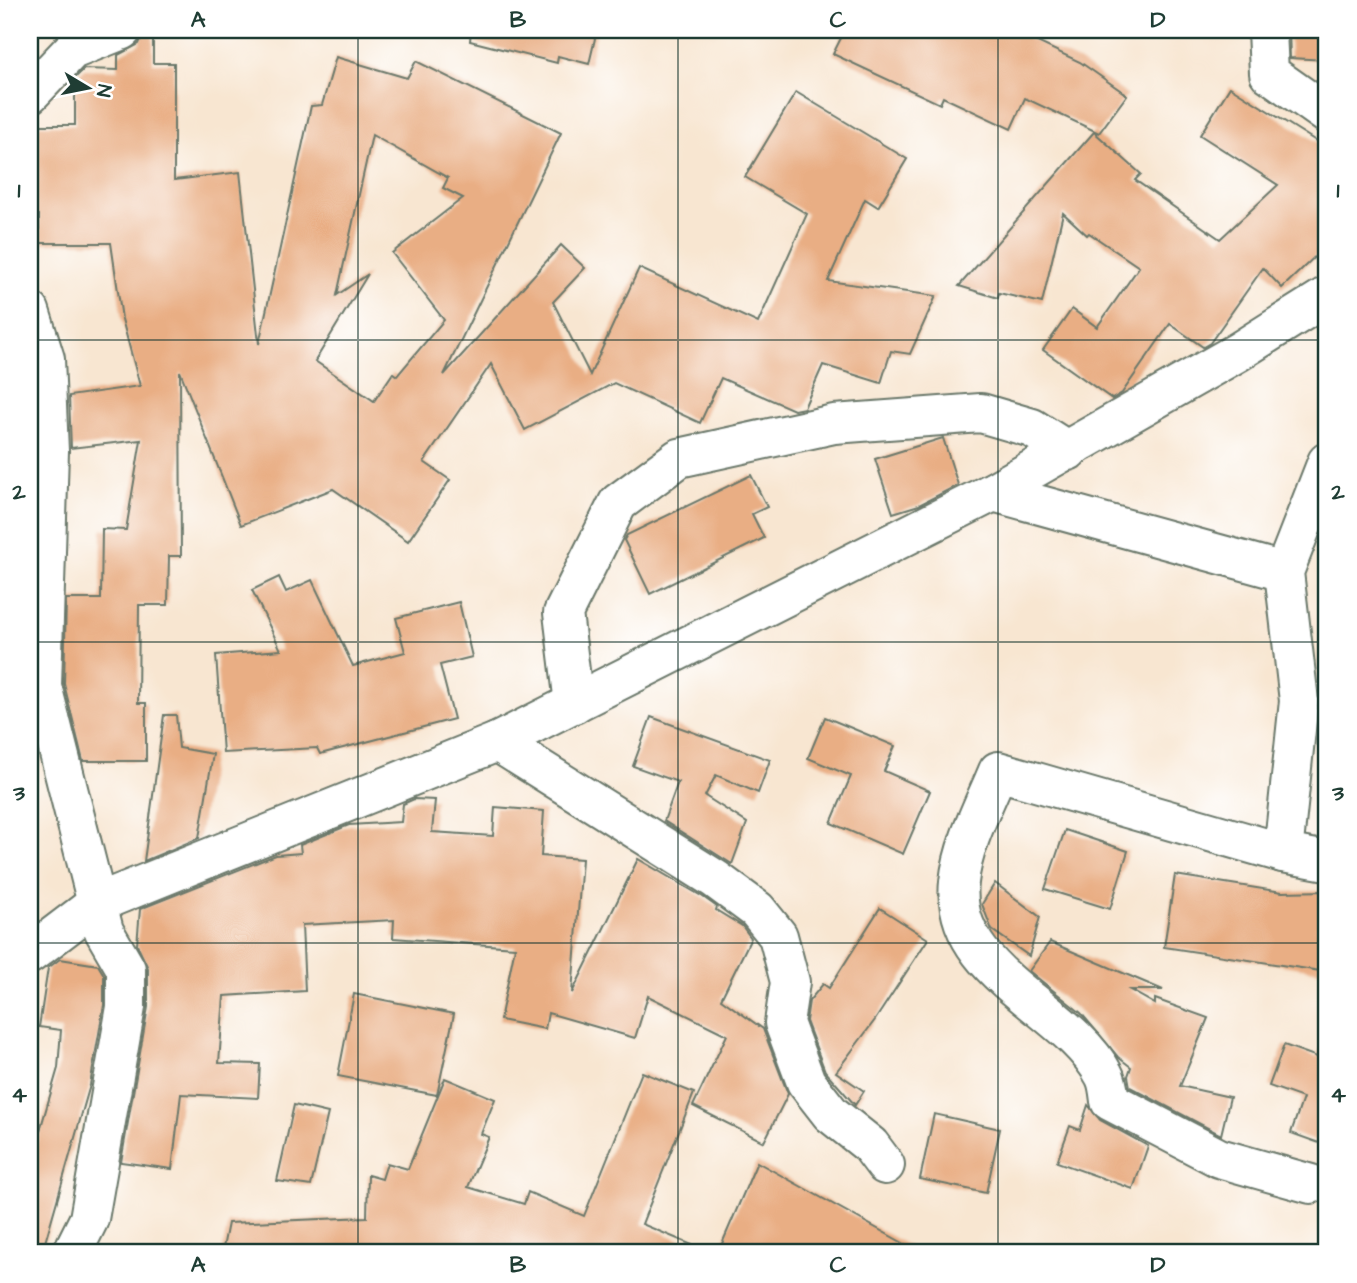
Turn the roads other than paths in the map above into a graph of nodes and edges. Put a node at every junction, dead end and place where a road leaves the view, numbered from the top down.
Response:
1 (121, 30) edge
2 (1267, 30) edge
3 (30, 94) edge
4 (1327, 114) edge
5 (1327, 296) edge
6 (30, 311) edge
7 (1069, 451) junction
8 (1327, 462) edge
9 (993, 492) junction
10 (1284, 572) junction
11 (574, 704) junction
12 (497, 742) junction
13 (1283, 853) junction
14 (1327, 861) edge
15 (96, 903) junction
16 (30, 954) edge
17 (885, 1165) dead end
18 (1311, 1184) dead end
19 (72, 1253) edge

1 - 3 street
2 - 4 street
5 - 7 street
6 - 15 street
7 - 9 street
7 - 11 street
8 - 10 street
9 - 10 street
9 - 11 street
10 - 13 street
11 - 12 street
12 - 15 street
12 - 17 street
13 - 14 street
13 - 18 street
15 - 16 street
15 - 19 street

